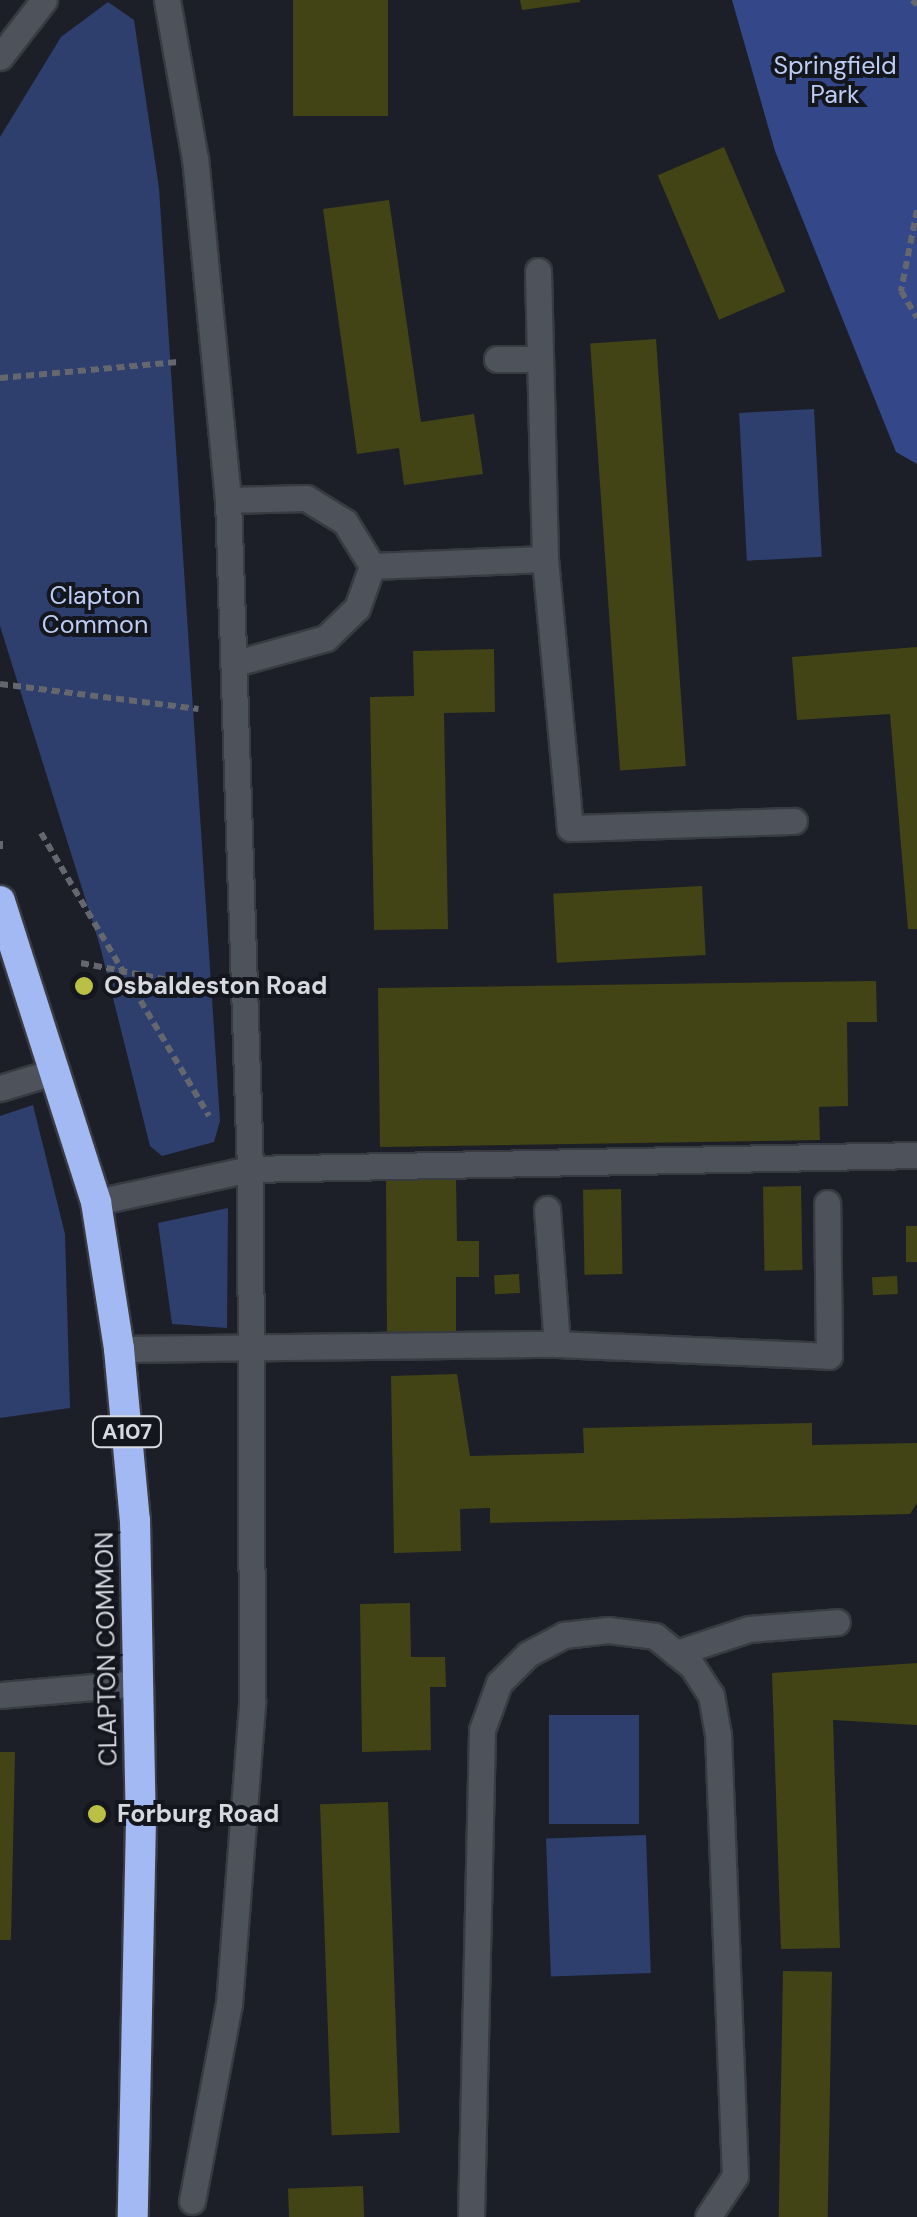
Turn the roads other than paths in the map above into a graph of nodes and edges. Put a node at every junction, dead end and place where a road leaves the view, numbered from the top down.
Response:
1 (44, 0) edge
2 (167, 0) edge
3 (0, 57) edge
4 (538, 272) dead end
5 (497, 359) dead end
6 (536, 359) junction
7 (228, 500) junction
8 (545, 559) junction
9 (372, 566) junction
10 (236, 662) junction
11 (794, 821) dead end
12 (0, 901) edge
13 (57, 1071) junction
14 (0, 1088) edge
15 (917, 1155) edge
16 (250, 1168) junction
17 (96, 1202) junction
18 (828, 1204) dead end
19 (547, 1208) dead end
20 (558, 1344) junction
21 (256, 1348) junction
22 (120, 1350) junction
23 (837, 1622) dead end
24 (676, 1653) junction
25 (139, 1683) junction
26 (0, 1696) edge
27 (192, 2200) dead end
28 (133, 2217) edge
29 (471, 2217) edge
30 (708, 2217) edge

1 - 3 street
2 - 7 street
4 - 6 street
5 - 6 street
6 - 8 street
7 - 9 street
7 - 10 street
8 - 9 street
8 - 11 street
9 - 10 street
10 - 16 street
12 - 13 highway, CLAPTON COMMON / A107
13 - 14 street
13 - 17 highway, CLAPTON COMMON / A107
15 - 16 street
16 - 17 street
16 - 21 street
17 - 22 highway, CLAPTON COMMON / A107
18 - 20 street
19 - 20 street
20 - 21 street
21 - 22 street
21 - 27 street
22 - 25 highway, CLAPTON COMMON / A107
23 - 24 street
24 - 29 street
24 - 30 street
25 - 26 street
25 - 28 highway, CLAPTON COMMON / A107

